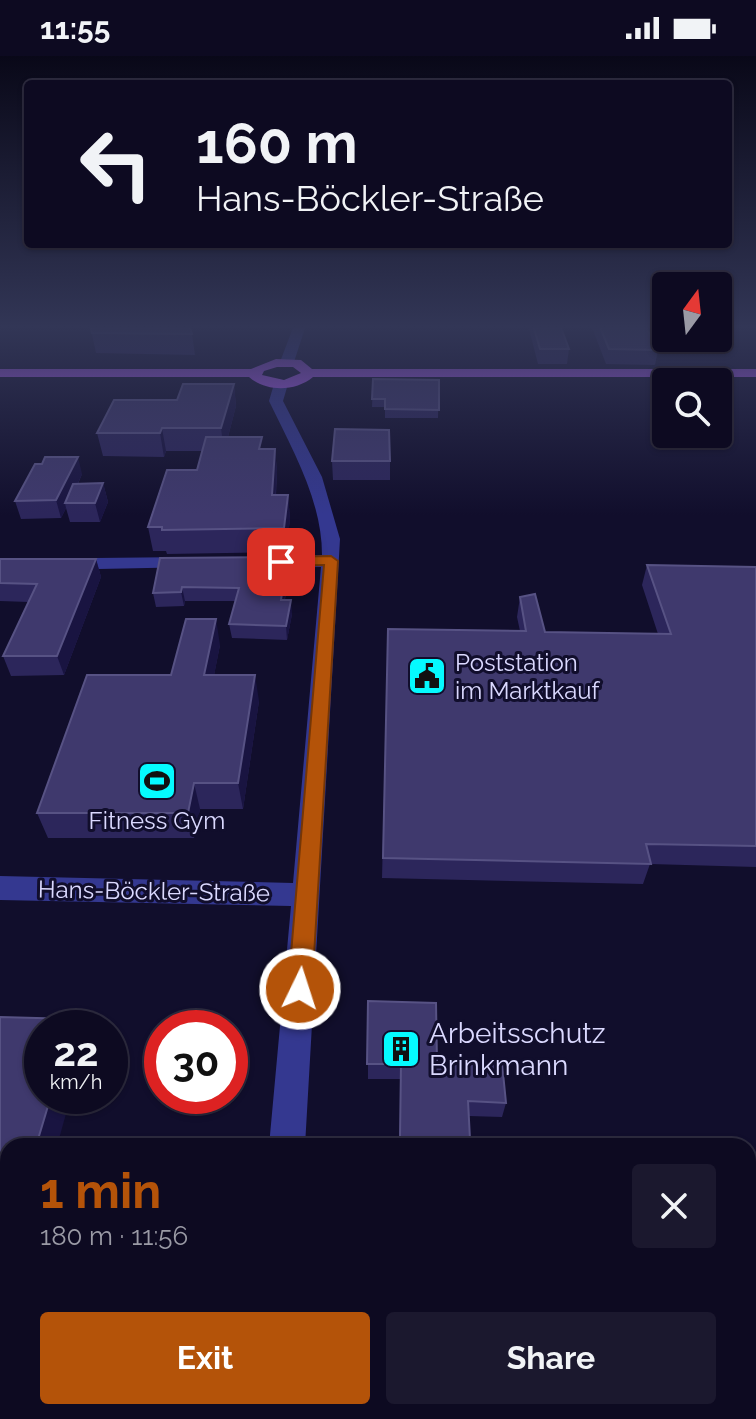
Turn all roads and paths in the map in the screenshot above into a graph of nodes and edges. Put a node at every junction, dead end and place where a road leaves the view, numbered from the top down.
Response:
1 (280, 389) edge
2 (331, 561) junction
3 (235, 562) edge
4 (205, 563) edge
5 (0, 565) edge
6 (0, 888) edge
7 (307, 895) junction
8 (288, 1138) edge

1 - 2 street
2 - 3 street
2 - 7 street
4 - 5 street
6 - 7 street, Hans-Böckler-Straße
7 - 8 street

